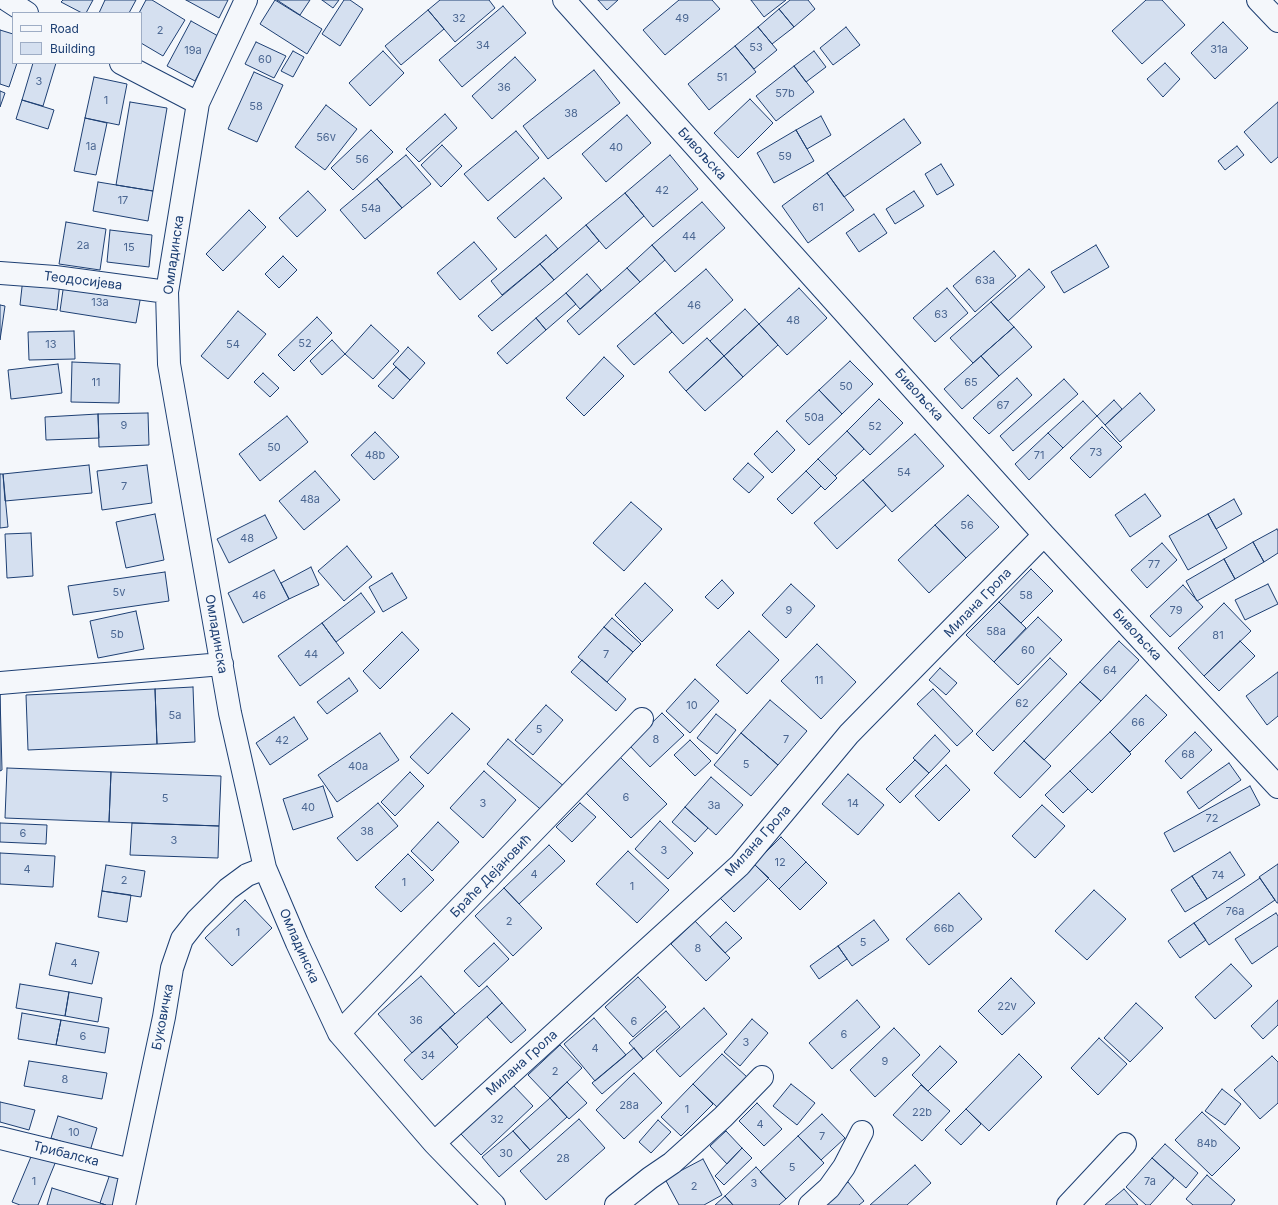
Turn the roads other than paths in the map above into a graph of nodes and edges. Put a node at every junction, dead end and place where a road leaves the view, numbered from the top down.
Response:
1 (7, 0) edge
2 (246, 0) edge
3 (564, 0) edge
4 (1258, 0) edge
5 (25, 12) edge
6 (1278, 21) edge
7 (123, 64) edge
8 (198, 103) junction
9 (0, 273) edge
10 (167, 292) junction
11 (1044, 535) junction
12 (222, 664) junction
13 (0, 683) edge
14 (642, 719) dead end
15 (1278, 787) edge
16 (265, 868) junction
17 (339, 1033) junction
18 (762, 1077) dead end
19 (862, 1132) dead end
20 (0, 1138) edge
21 (434, 1143) junction
22 (1125, 1144) dead end
23 (131, 1170) junction
24 (124, 1205) edge
25 (494, 1205) edge
26 (616, 1205) edge
27 (810, 1205) edge
28 (1068, 1205) edge

1 - 5 street
2 - 8 street, Омладинска
3 - 11 street, Бивољска
4 - 6 street
7 - 8 street
8 - 10 street, Омладинска
9 - 10 street, Теодосијева
10 - 12 street, Омладинска
11 - 15 street, Бивољска
11 - 21 street, Милана Грола
12 - 13 street
12 - 16 street, Омладинска
14 - 17 street, Браће Дејановић
16 - 17 street, Омладинска
16 - 23 street, Буковичка
17 - 21 street, Омладинска
18 - 26 street
19 - 27 street
20 - 23 street, Трибалска
21 - 25 street, Омладинска
22 - 28 street
23 - 24 street, Буковичка

